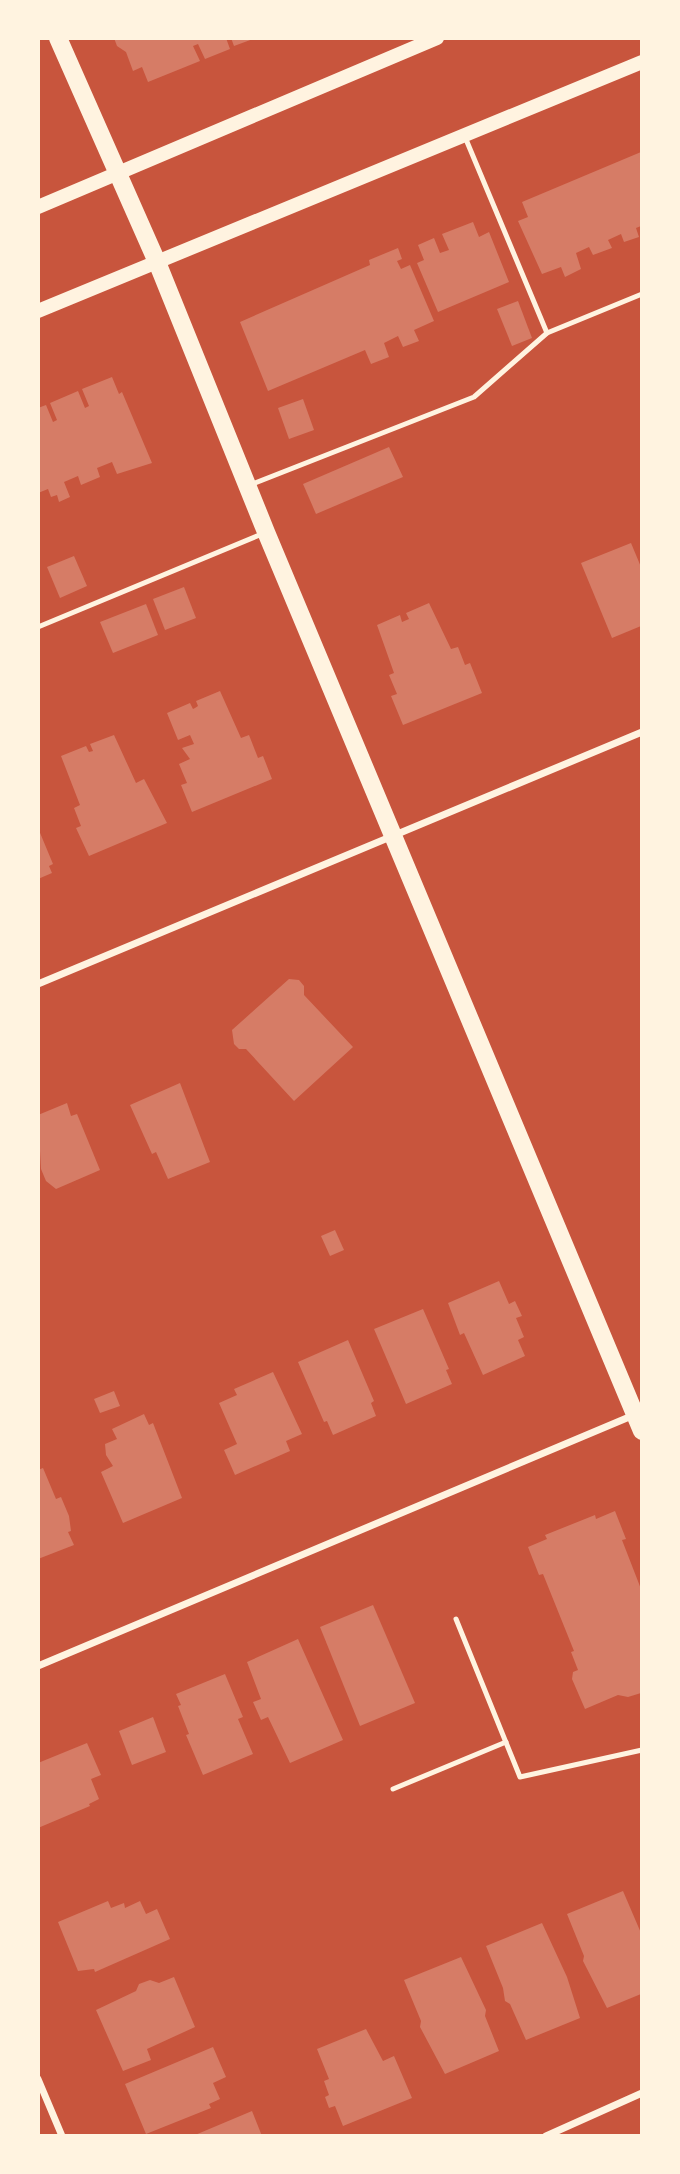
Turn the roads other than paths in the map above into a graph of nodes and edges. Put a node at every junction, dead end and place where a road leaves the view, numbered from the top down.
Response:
1 (58, 38) edge
2 (438, 38) edge
3 (642, 62) edge
4 (464, 135) junction
5 (119, 172) junction
6 (38, 206) edge
7 (157, 262) junction
8 (642, 294) edge
9 (38, 311) edge
10 (547, 333) junction
11 (247, 486) junction
12 (266, 532) junction
13 (38, 627) edge
14 (642, 732) edge
15 (394, 836) junction
16 (38, 984) edge
17 (639, 1419) edge
18 (456, 1619) dead end
19 (38, 1666) edge
20 (506, 1742) junction
21 (642, 1750) edge
22 (393, 1789) dead end
23 (38, 2079) edge
24 (642, 2094) edge
25 (62, 2136) edge
26 (546, 2136) edge

1 - 5 main road
2 - 5 main road
3 - 4 main road
4 - 7 main road
4 - 10 lane
5 - 6 main road
5 - 7 main road
7 - 9 main road
7 - 11 main road
8 - 10 lane
10 - 11 lane
11 - 12 main road
12 - 13 lane
12 - 15 main road
14 - 15 street
15 - 16 street
15 - 17 main road
17 - 19 street
18 - 20 lane
20 - 21 lane
20 - 22 lane
23 - 25 street
24 - 26 street

